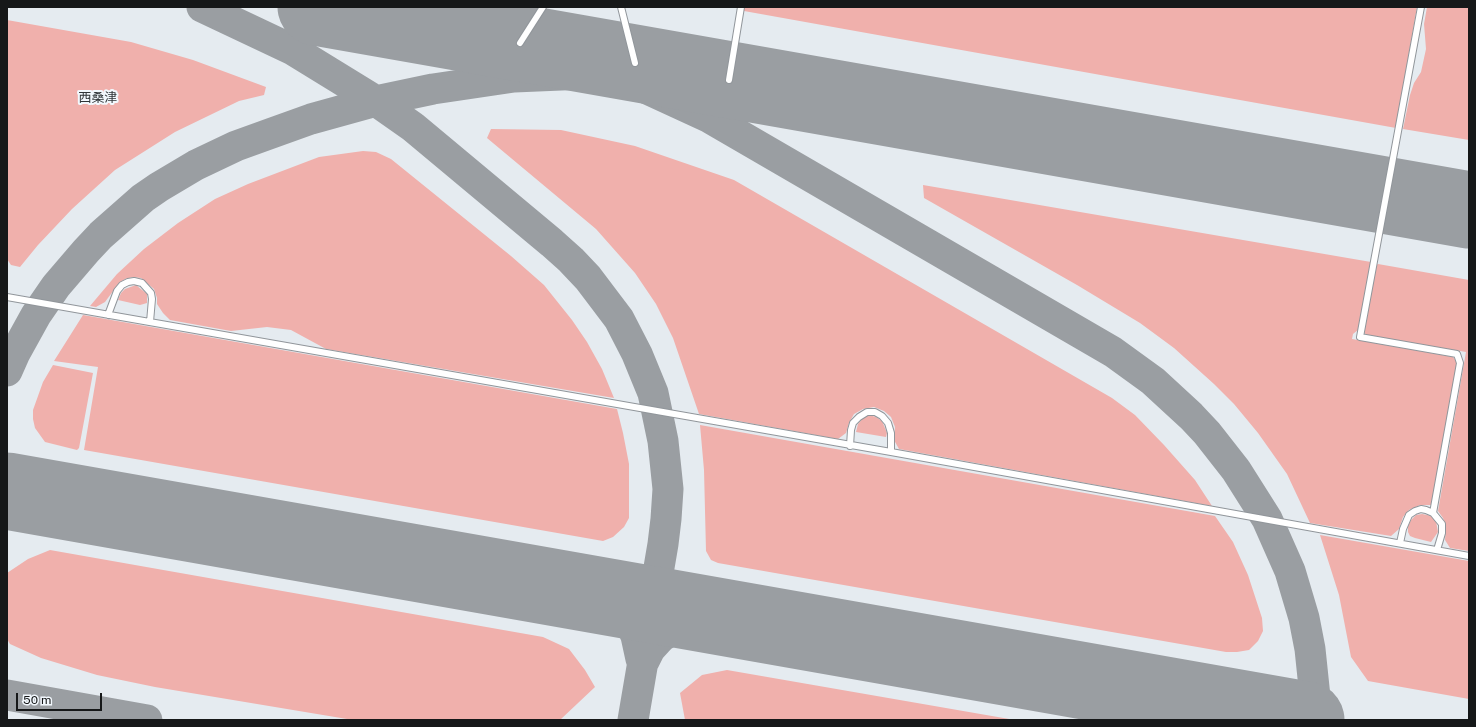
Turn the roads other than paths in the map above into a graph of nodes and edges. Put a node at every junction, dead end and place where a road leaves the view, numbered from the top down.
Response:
1 (543, 7) edge
2 (621, 7) edge
3 (741, 7) edge
4 (1421, 7) edge
5 (520, 43) dead end
6 (635, 63) dead end
7 (729, 80) dead end
8 (7, 297) edge
9 (108, 315) junction
10 (150, 322) junction
11 (850, 446) junction
12 (891, 452) junction
13 (1433, 512) junction
14 (1400, 544) junction
15 (1437, 550) junction
16 (1469, 556) edge

1 - 5 lane
2 - 6 lane
3 - 7 lane
4 - 13 lane
8 - 9 lane
9 - 10 lane
9 - 10 lane
10 - 11 lane
11 - 12 lane
11 - 12 lane
12 - 14 lane
13 - 14 lane
13 - 15 lane
14 - 15 lane
15 - 16 lane

